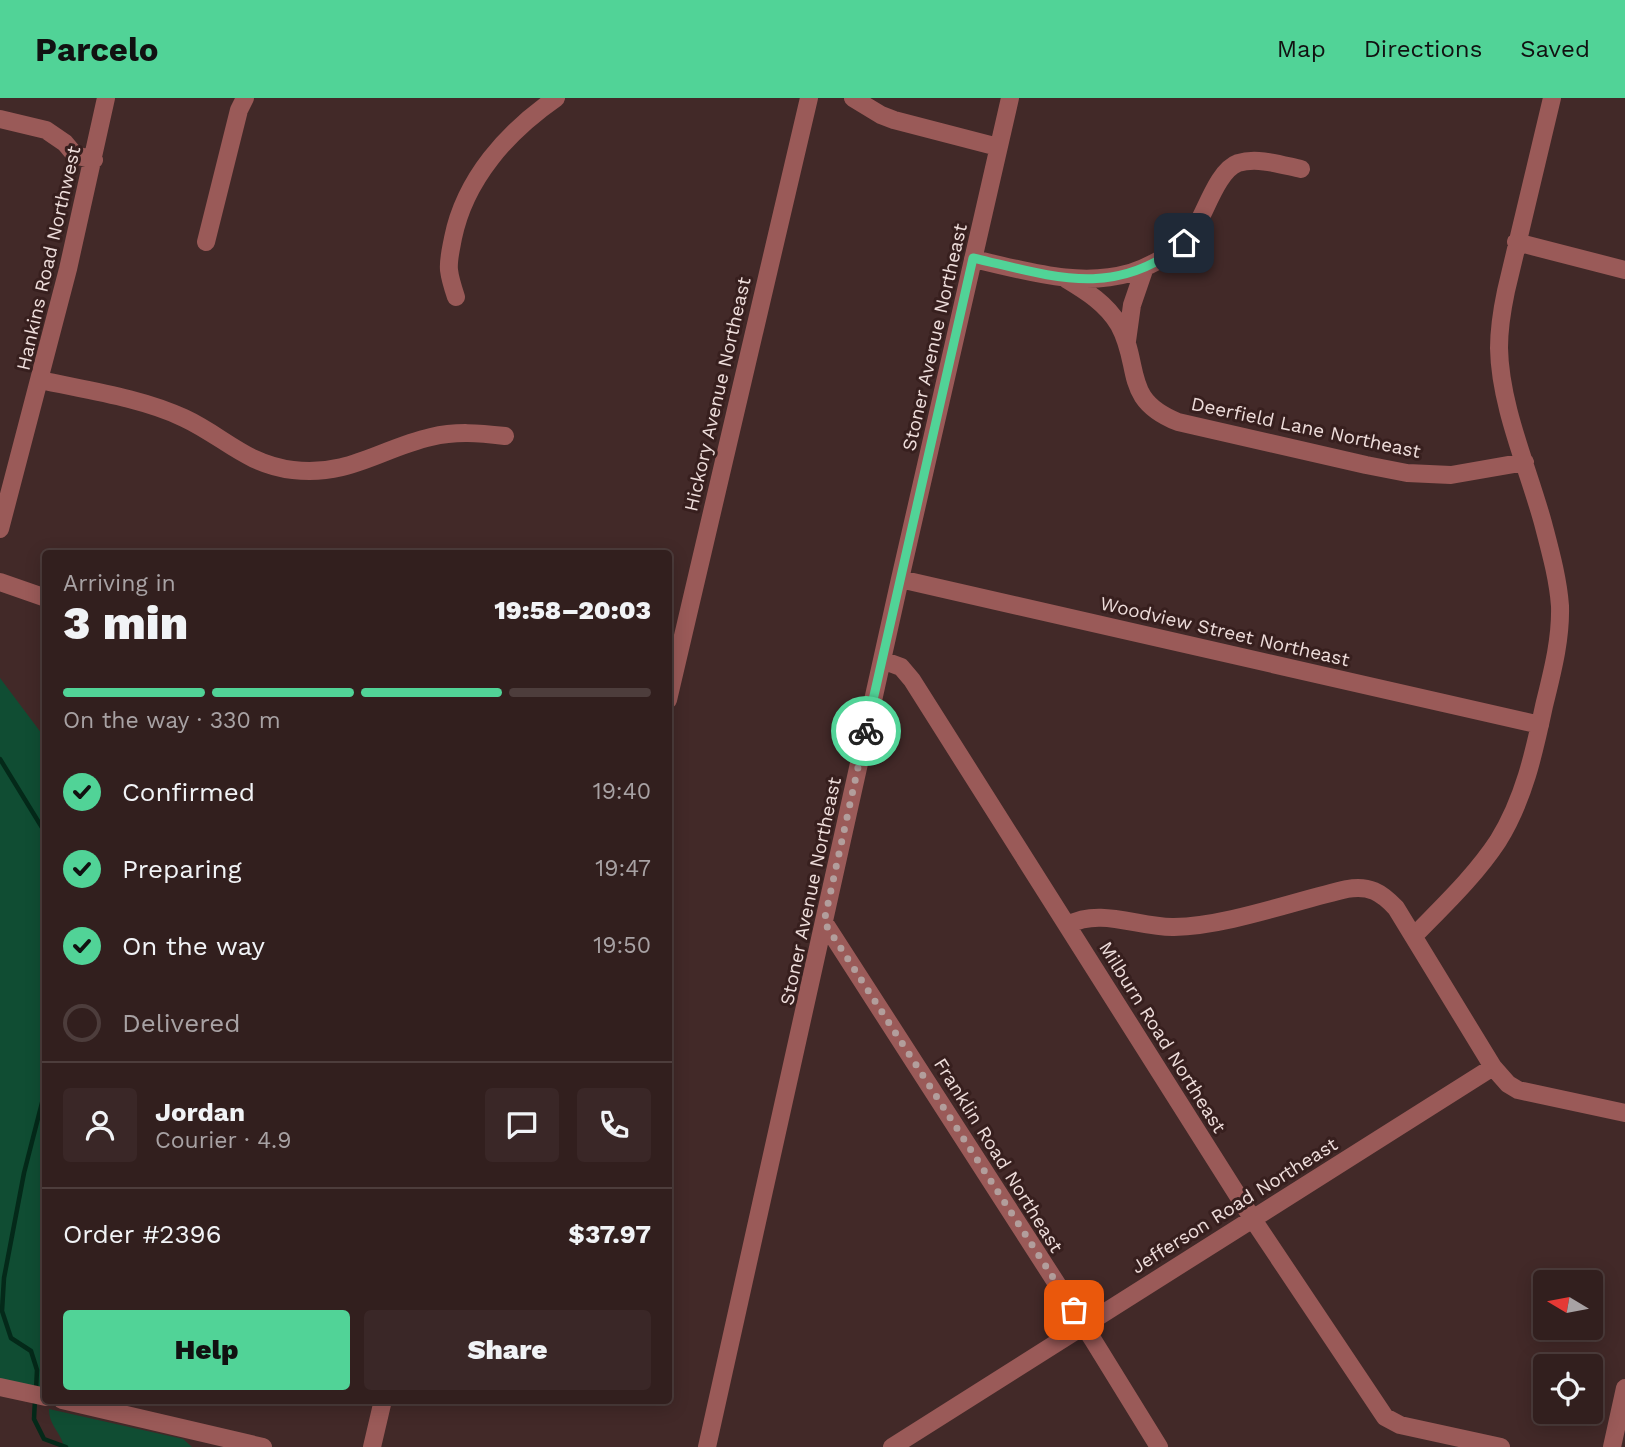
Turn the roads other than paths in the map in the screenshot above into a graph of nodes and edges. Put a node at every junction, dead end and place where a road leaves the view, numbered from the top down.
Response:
1 (106, 98) edge
2 (555, 98) edge
3 (809, 98) edge
4 (853, 98) edge
5 (1010, 98) edge
6 (1552, 98) edge
7 (240, 99) edge
8 (0, 119) edge
9 (998, 147) junction
10 (94, 160) junction
11 (1301, 169) dead end
12 (206, 242) dead end
13 (1516, 242) junction
14 (973, 258) junction
15 (1145, 267) junction
16 (1625, 270) edge
17 (1066, 279) junction
18 (456, 297) dead end
19 (1127, 343) junction
20 (40, 380) junction
21 (505, 436) dead end
22 (1525, 463) junction
23 (0, 529) edge
24 (900, 579) junction
25 (0, 582) edge
26 (42, 597) edge
27 (882, 660) junction
28 (672, 683) edge
29 (1540, 725) junction
30 (824, 922) junction
31 (1068, 925) junction
32 (1414, 936) junction
33 (1493, 1067) junction
34 (1625, 1113) edge
35 (1252, 1218) junction
36 (1083, 1325) junction
37 (1625, 1388) edge
38 (8, 1389) edge
39 (42, 1396) edge
40 (79, 1404) edge
41 (382, 1404) edge
42 (1415, 1429) junction
43 (212, 1441) edge
44 (263, 1447) edge
45 (372, 1447) edge
46 (707, 1447) edge
47 (892, 1447) edge
48 (1159, 1447) edge
49 (1412, 1447) edge
50 (1501, 1447) edge
51 (1612, 1447) edge

1 - 10 street, Hankins Road Northwest
2 - 18 street
3 - 28 street, Hickory Avenue Northeast
4 - 9 street
5 - 9 street, Stoner Avenue Northeast
6 - 13 street
7 - 12 street
8 - 10 street
9 - 14 street, Stoner Avenue Northeast
10 - 20 street, Hankins Road Northwest
11 - 15 street
13 - 16 street
13 - 22 street
14 - 17 street, Deerfield Lane Northeast
14 - 24 street, Stoner Avenue Northeast
15 - 17 street, Deerfield Lane Northeast
15 - 19 street, Deerfield Lane Northeast
17 - 19 street, Deerfield Lane Northeast
19 - 22 street, Deerfield Lane Northeast
20 - 21 street
20 - 23 street, Hankins Road Northwest
22 - 29 street
24 - 27 street, Stoner Avenue Northeast
24 - 29 street, Woodview Street Northeast
25 - 26 street
27 - 30 street, Stoner Avenue Northeast
27 - 31 street, Milburn Road Northeast
29 - 32 street
30 - 36 street, Franklin Road Northeast
30 - 46 street, Stoner Avenue Northeast
31 - 32 street
31 - 35 street, Milburn Road Northeast
32 - 33 street
33 - 34 street
33 - 35 street, Jefferson Road Northeast
35 - 36 street, Jefferson Road Northeast
35 - 42 street, Milburn Road Northeast
36 - 47 street, Jefferson Road Northeast
36 - 48 street, Franklin Road Northeast
37 - 51 street
38 - 39 street
40 - 43 street
41 - 45 street
42 - 49 street
42 - 50 street, Milburn Road Northeast
43 - 44 street

